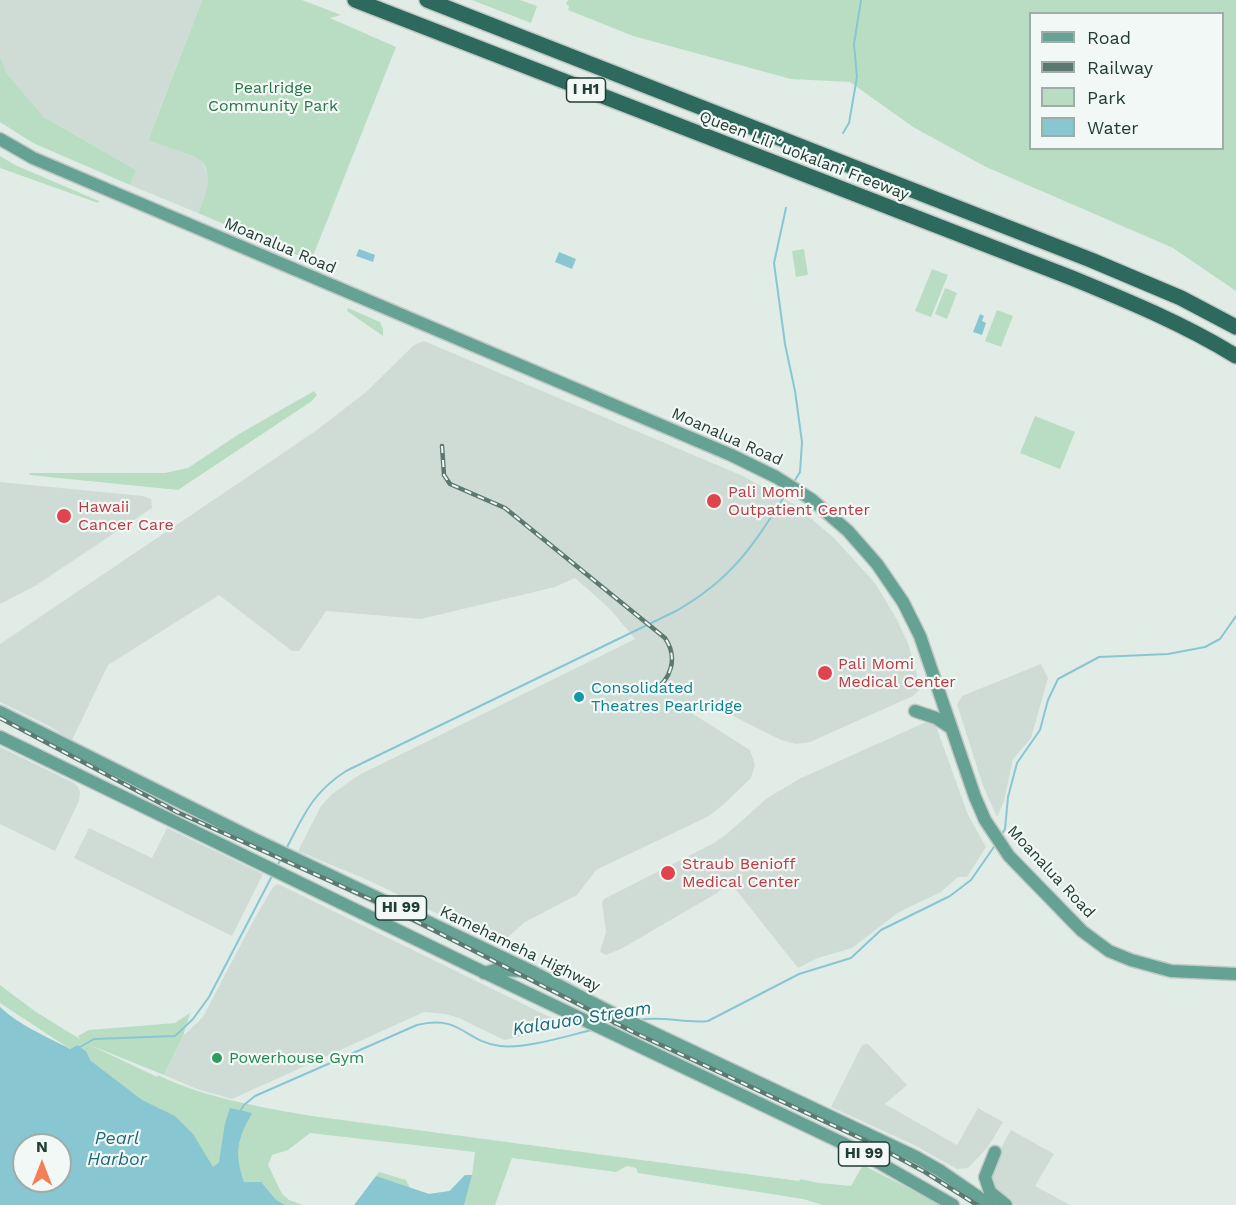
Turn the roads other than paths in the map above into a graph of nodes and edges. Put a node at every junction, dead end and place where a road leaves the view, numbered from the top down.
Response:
1 (355, 0) edge
2 (427, 0) edge
3 (0, 140) edge
4 (1236, 327) edge
5 (1236, 356) edge
6 (915, 711) dead end
7 (0, 712) edge
8 (951, 728) junction
9 (0, 737) edge
10 (506, 959) junction
11 (479, 970) junction
12 (533, 972) junction
13 (1236, 974) edge
14 (669, 1040) junction
15 (732, 1069) junction
16 (690, 1072) junction
17 (995, 1152) dead end
18 (953, 1205) edge
19 (990, 1205) edge
20 (1006, 1205) edge

1 - 5 highway, Queen Liliʻuokalani Freeway / I H1
2 - 4 highway, Queen Liliʻuokalani Freeway / I H1
3 - 8 main road, Moanalua Road
6 - 8 main road
7 - 10 main road, Kamehameha Highway / HI 99
8 - 13 main road, Moanalua Road
9 - 11 main road, HI 99
10 - 11 main road
10 - 12 main road, Kamehameha Highway / HI 99
11 - 12 main road
11 - 16 main road, HI 99
12 - 14 main road, Kamehameha Highway / HI 99
14 - 15 main road, Kamehameha Highway / HI 99
14 - 16 main road
15 - 16 main road
15 - 19 main road, Kamehameha Highway / HI 99
16 - 18 main road, HI 99
17 - 20 main road

